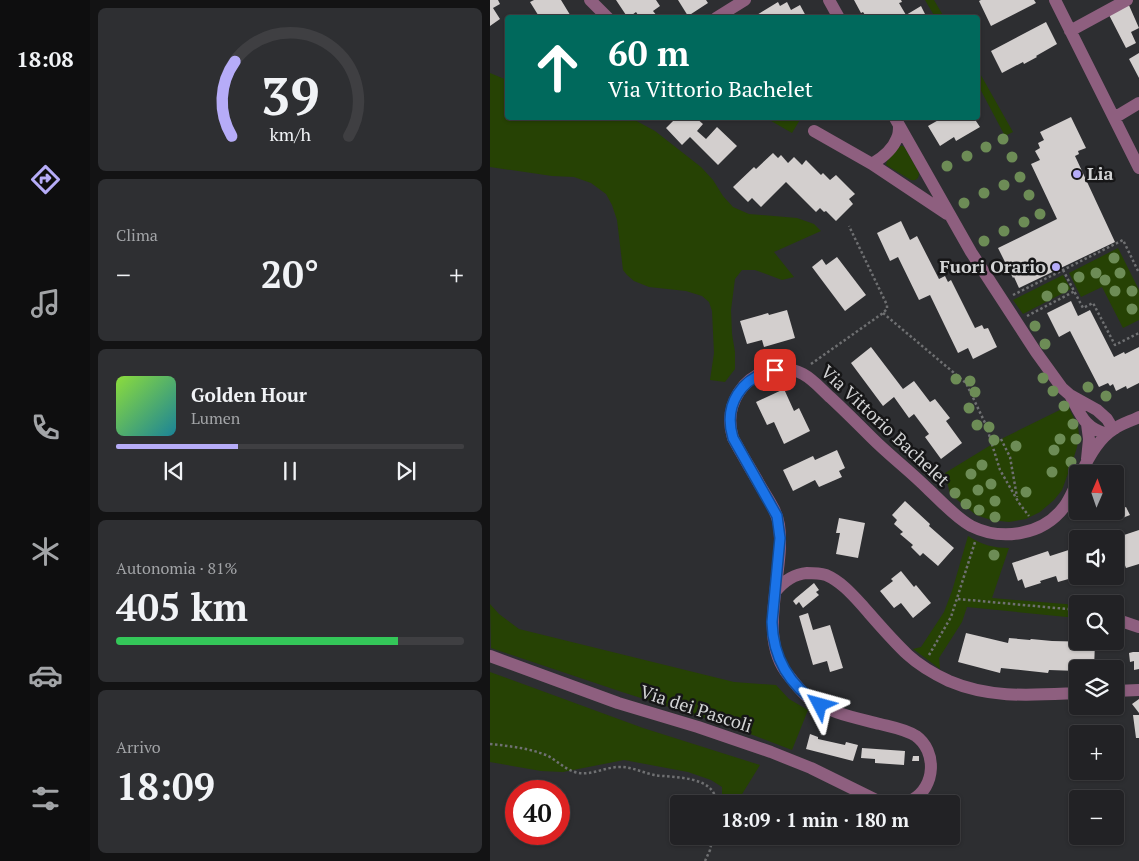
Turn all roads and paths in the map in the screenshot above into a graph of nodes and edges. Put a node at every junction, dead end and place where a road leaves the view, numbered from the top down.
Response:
1 (590, 0) edge
2 (745, 0) edge
3 (829, 0) edge
4 (1055, 0) edge
5 (1127, 0) edge
6 (605, 15) edge
7 (721, 15) edge
8 (837, 15) edge
9 (1070, 31) junction
10 (1139, 103) edge
11 (1114, 118) junction
12 (897, 122) edge
13 (814, 131) dead end
14 (872, 164) junction
15 (1139, 168) edge
16 (951, 217) junction
17 (850, 226) dead end
18 (1063, 270) junction
19 (1139, 274) edge
20 (1075, 291) junction
21 (1009, 296) dead end
22 (883, 313) junction
23 (1024, 318) dead end
24 (1139, 333) edge
25 (812, 362) dead end
26 (1070, 395) junction
27 (1097, 410) junction
28 (1139, 416) edge
29 (1086, 424) junction
30 (1110, 432) junction
31 (1002, 439) dead end
32 (1084, 465) edge
33 (1085, 465) edge
34 (1069, 497) edge
35 (1019, 503) junction
36 (1031, 520) dead end
37 (979, 529) junction
38 (776, 592) junction
39 (958, 599) junction
40 (1069, 609) edge
41 (1124, 622) edge
42 (1139, 627) edge
43 (490, 656) edge
44 (925, 661) dead end
45 (1139, 690) edge
46 (1124, 691) edge
47 (1069, 693) edge
48 (490, 744) edge
49 (715, 795) edge
50 (866, 795) edge
51 (919, 795) edge
52 (711, 845) edge
53 (704, 861) edge

1 - 6 street
2 - 7 street
3 - 8 street
4 - 9 street
5 - 9 street
9 - 11 street
10 - 11 street
11 - 15 street
12 - 14 street
12 - 16 street
13 - 14 street
14 - 16 street
16 - 26 street
17 - 22 path
18 - 19 path
18 - 20 path
18 - 21 path
20 - 23 path
20 - 24 path
22 - 25 path
22 - 35 path
26 - 27 street
26 - 29 street
27 - 28 street
27 - 30 street
28 - 30 street
29 - 30 street
29 - 32 street
30 - 33 street
31 - 35 path
34 - 37 street, Via Vittorio Bachelet
35 - 36 path
37 - 38 street, Via Vittorio Bachelet
37 - 39 path
38 - 47 street
38 - 51 street
39 - 40 path
39 - 44 path
41 - 42 street
43 - 50 street, Via dei Pascoli
45 - 46 street
48 - 49 path
52 - 53 path

